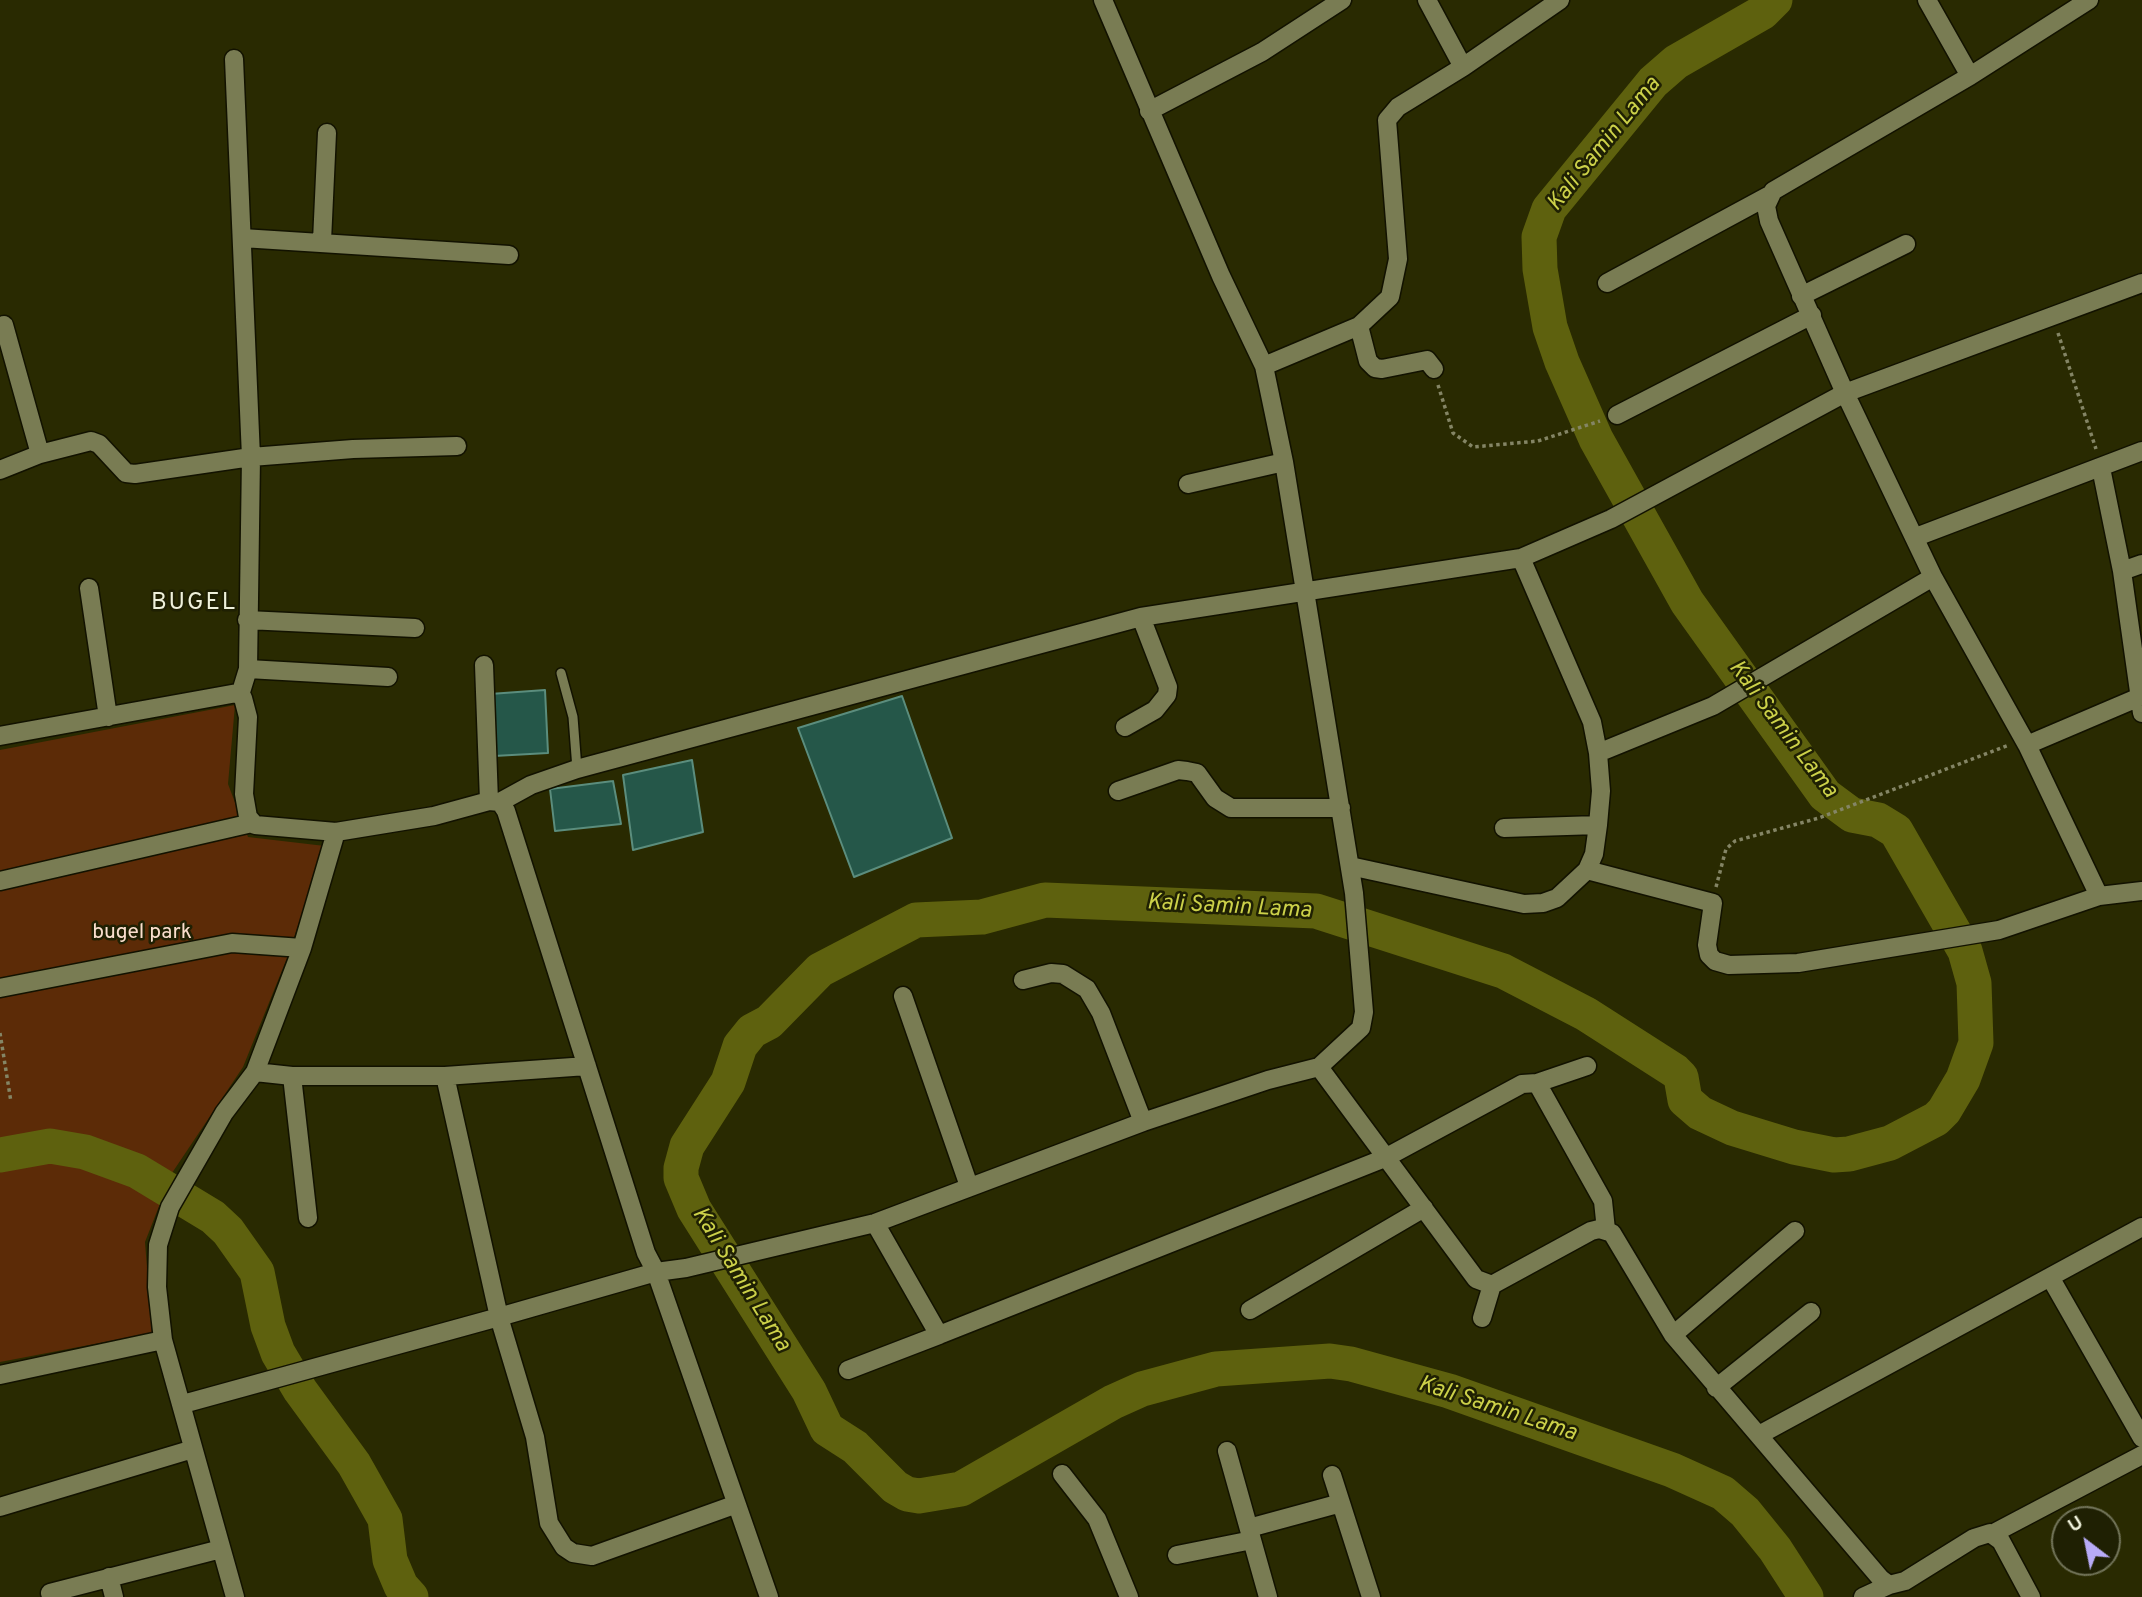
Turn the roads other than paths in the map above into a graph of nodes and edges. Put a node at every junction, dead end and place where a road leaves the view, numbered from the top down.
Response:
1 (1103, 0) edge
2 (1342, 0) edge
3 (1427, 0) edge
4 (1560, 0) edge
5 (1927, 0) edge
6 (2089, 0) edge
7 (234, 59) dead end
8 (1464, 67) junction
9 (1970, 75) junction
10 (1149, 111) junction
11 (327, 133) dead end
12 (1768, 196) junction
13 (242, 238) junction
14 (322, 242) junction
15 (1906, 244) dead end
16 (509, 255) dead end
17 (1607, 283) dead end
18 (2142, 283) edge
19 (1801, 296) junction
20 (1812, 315) junction
21 (4, 325) dead end
22 (1359, 326) junction
23 (1264, 366) junction
24 (1434, 369) road end
25 (1845, 393) junction
26 (1616, 415) road end
27 (457, 446) dead end
28 (2142, 451) edge
29 (40, 454) junction
30 (251, 457) junction
31 (1284, 462) junction
32 (2101, 468) junction
33 (0, 470) edge
34 (1188, 484) dead end
35 (1916, 537) junction
36 (1521, 558) junction
37 (2142, 564) edge
38 (2122, 570) junction
39 (1933, 577) junction
40 (89, 588) dead end
41 (1306, 589) junction
42 (1141, 617) junction
43 (247, 620) junction
44 (415, 628) dead end
45 (484, 665) dead end
46 (247, 669) junction
47 (561, 673) dead end
48 (388, 677) dead end
49 (240, 695) junction
50 (2141, 702) edge
51 (108, 717) junction
52 (1125, 727) dead end
53 (0, 736) edge
54 (2025, 742) junction
55 (1598, 753) junction
56 (577, 769) junction
57 (1118, 790) dead end
58 (494, 801) junction
59 (1341, 808) junction
60 (251, 823) junction
61 (1598, 825) junction
62 (1504, 828) dead end
63 (336, 832) junction
64 (1350, 866) junction
65 (1587, 870) junction
66 (0, 881) edge
67 (2142, 891) edge
68 (2099, 896) junction
69 (302, 948) junction
70 (1023, 980) dead end
71 (0, 988) edge
72 (903, 996) dead end
73 (587, 1066) junction
74 (1587, 1066) dead end
75 (1319, 1067) junction
76 (256, 1072) junction
77 (292, 1076) junction
78 (445, 1076) junction
79 (1537, 1083) junction
80 (1143, 1122) junction
81 (1385, 1158) junction
82 (969, 1186) junction
83 (1424, 1208) junction
84 (308, 1218) dead end
85 (875, 1223) junction
86 (2142, 1227) edge
87 (1606, 1230) junction
88 (1794, 1231) dead end
89 (656, 1272) junction
90 (2050, 1277) junction
91 (1492, 1285) junction
92 (1250, 1310) dead end
93 (1811, 1312) dead end
94 (499, 1317) junction
95 (1482, 1318) dead end
96 (939, 1335) junction
97 (1673, 1335) junction
98 (163, 1340) junction
99 (848, 1370) dead end
100 (0, 1375) edge
101 (1716, 1388) junction
102 (183, 1404) junction
103 (1759, 1435) junction
104 (2142, 1438) edge
105 (193, 1449) junction
106 (1227, 1451) dead end
107 (2142, 1455) edge
108 (1062, 1474) dead end
109 (1332, 1475) dead end
110 (1341, 1503) junction
111 (734, 1505) junction
112 (0, 1507) edge
113 (1994, 1533) junction
114 (1251, 1534) junction
115 (221, 1549) junction
116 (1177, 1555) dead end
117 (109, 1577) junction
118 (1889, 1585) junction
119 (50, 1592) dead end
120 (114, 1597) edge
121 (235, 1597) edge
122 (769, 1597) edge
123 (1129, 1597) edge
124 (1268, 1597) edge
125 (1371, 1597) edge
126 (1863, 1597) edge
127 (2031, 1597) edge

1 - 10 street
2 - 10 street
3 - 8 street
4 - 8 street
5 - 9 street
6 - 9 street
7 - 13 street
8 - 22 street
9 - 12 street
10 - 23 street
11 - 14 street
12 - 17 street
12 - 19 street
13 - 14 street
13 - 30 street
14 - 16 street
15 - 19 street
18 - 25 street
19 - 20 street
20 - 25 street
20 - 26 street
21 - 29 street
22 - 23 street
22 - 24 street
23 - 31 street
25 - 35 street
25 - 36 street
27 - 30 street
28 - 32 street
29 - 30 street
29 - 33 street
30 - 43 street
31 - 34 street
31 - 41 street
32 - 35 street
32 - 38 street
35 - 39 street
36 - 41 street
36 - 55 street
37 - 38 street
38 - 50 street
39 - 54 street
39 - 55 street
40 - 51 street
41 - 42 street
41 - 59 street
42 - 52 street
42 - 56 street
43 - 44 street
43 - 46 street
45 - 58 street
46 - 48 street
46 - 49 street
47 - 56 lane
49 - 51 street
49 - 60 street
50 - 54 street
51 - 53 street
54 - 68 street
55 - 61 street
56 - 58 street
57 - 59 street
58 - 63 street
58 - 73 street
59 - 64 street
60 - 63 street
60 - 66 street
61 - 62 street
61 - 65 street
63 - 69 street
64 - 65 street
64 - 75 street
65 - 68 street
67 - 68 street
69 - 71 street
69 - 76 street
70 - 80 street
72 - 82 street
73 - 78 street
73 - 89 street
74 - 79 street
75 - 80 street
75 - 81 street
76 - 77 street
76 - 98 street
77 - 78 street
77 - 84 street
78 - 94 street
79 - 81 street
79 - 87 street
80 - 82 street
81 - 83 street
81 - 96 street
82 - 85 street
83 - 91 street
83 - 92 street
85 - 89 street
85 - 96 street
86 - 90 street
87 - 91 street
87 - 97 street
88 - 97 street
89 - 94 street
89 - 111 street
90 - 103 street
90 - 104 street
91 - 95 street
93 - 101 street
94 - 102 street
94 - 111 street
96 - 99 street
97 - 101 street
98 - 100 street
98 - 102 street
101 - 103 street
102 - 105 street
103 - 118 street
105 - 112 street
105 - 115 street
106 - 114 street
107 - 113 street
108 - 123 street
109 - 110 street
110 - 114 street
110 - 125 street
111 - 122 street
113 - 118 street
113 - 127 street
114 - 116 street
114 - 124 street
115 - 117 street
115 - 121 street
117 - 119 street
117 - 120 street
118 - 126 street

